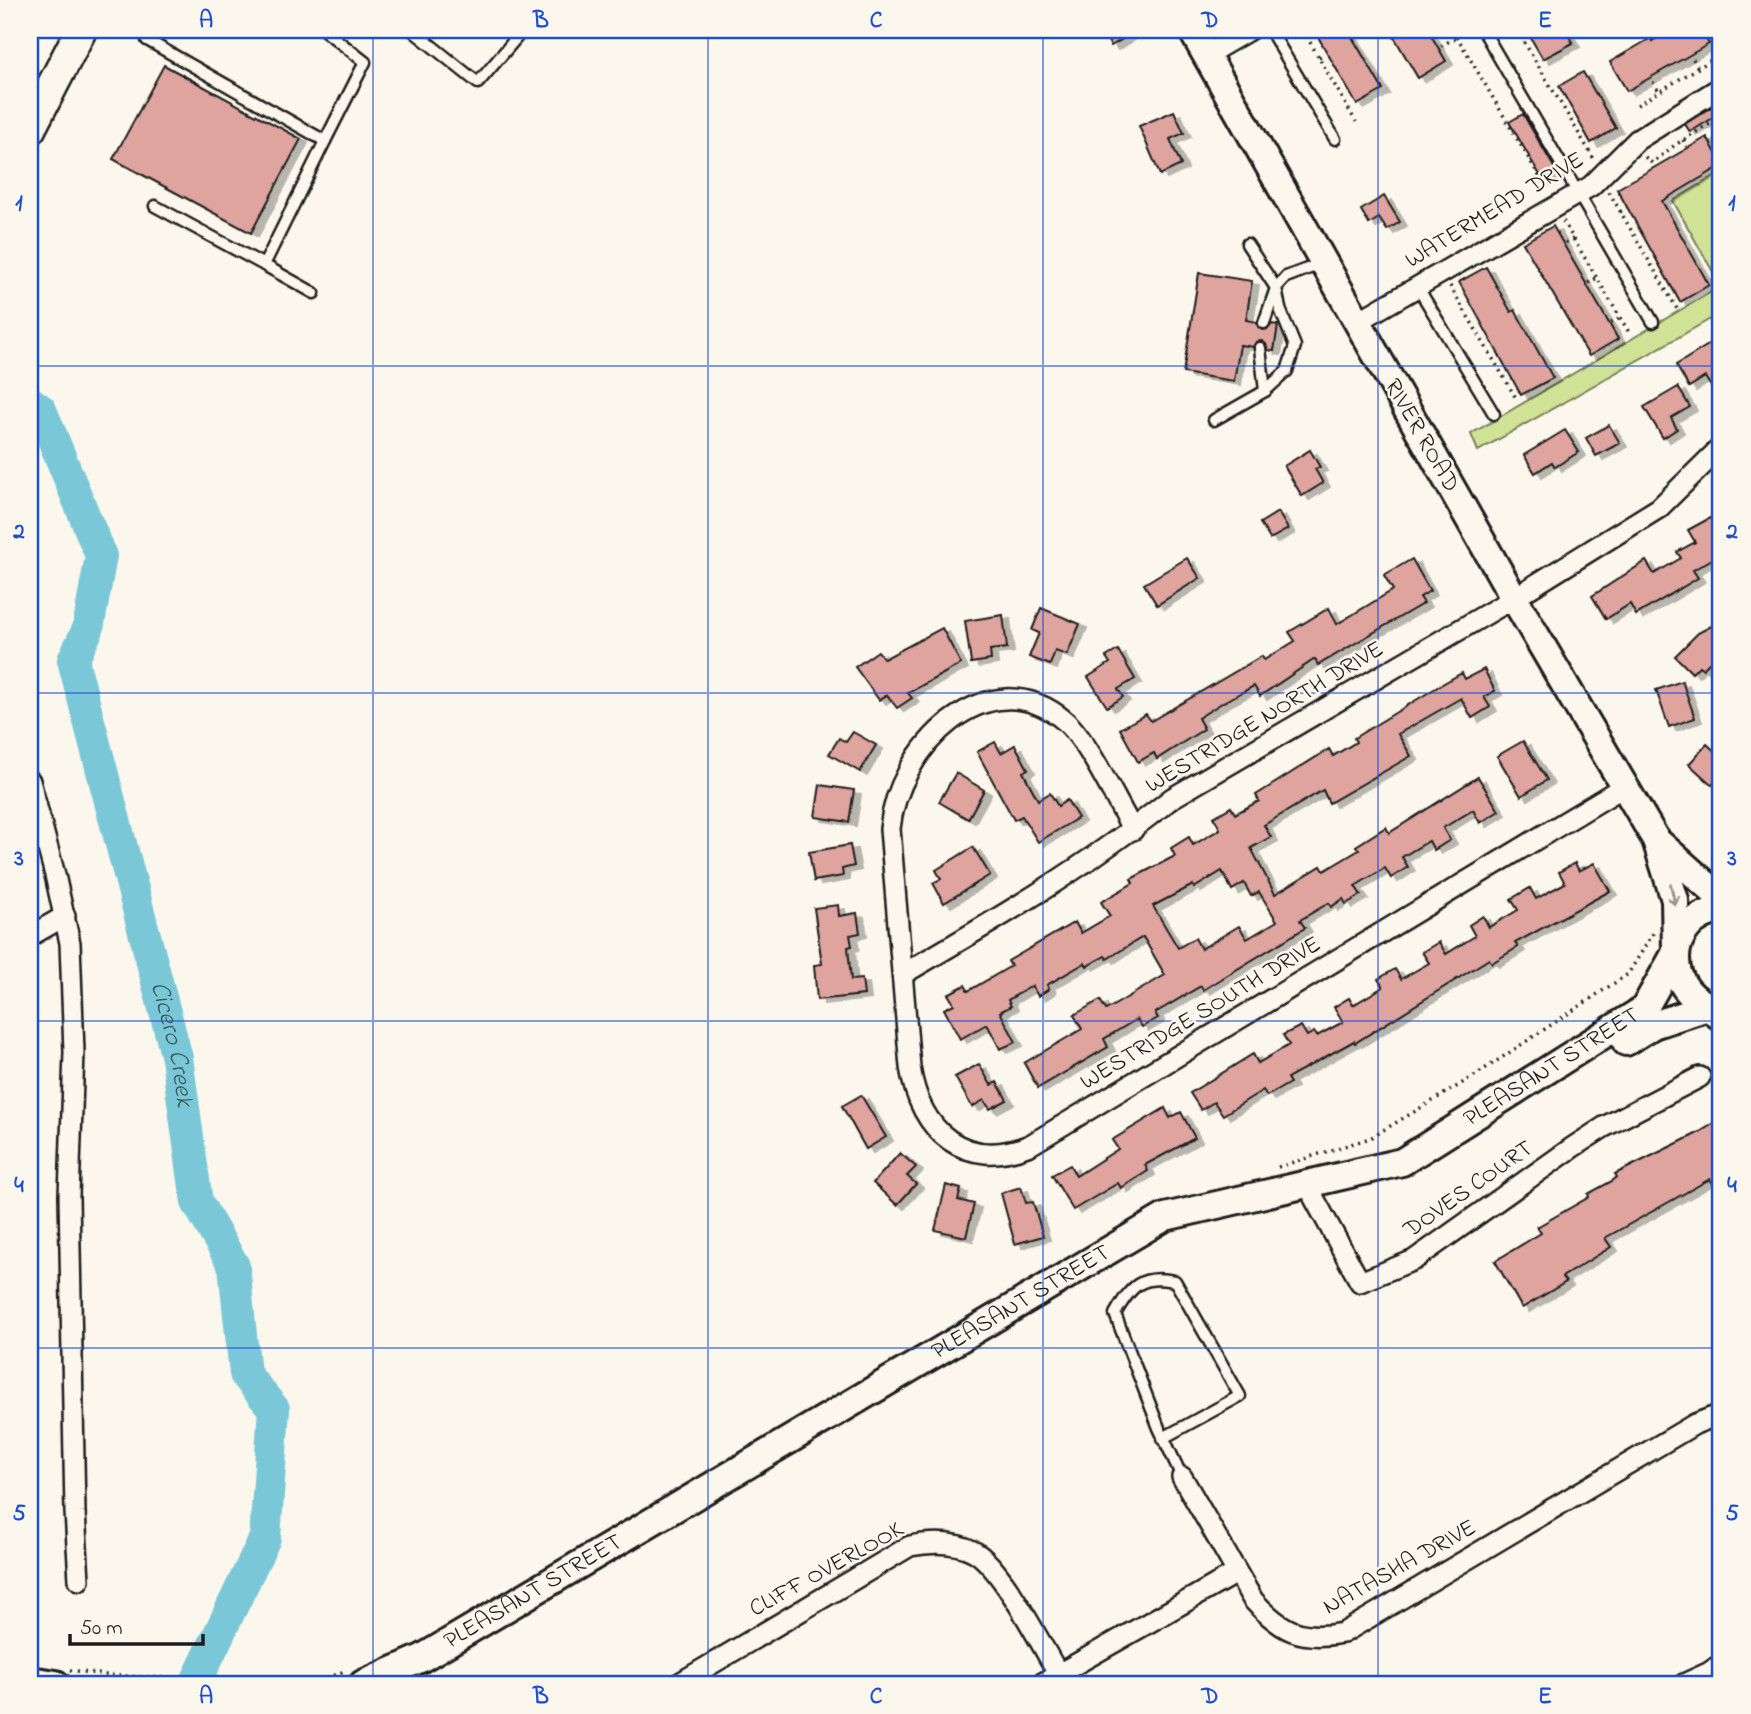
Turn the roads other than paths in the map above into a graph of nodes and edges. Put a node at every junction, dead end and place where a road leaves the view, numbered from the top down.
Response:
1 (81, 30) edge
2 (152, 30) edge
3 (324, 30) edge
4 (412, 30) edge
5 (523, 30) edge
6 (1192, 30) edge
7 (1249, 30) edge
8 (1270, 30) edge
9 (1483, 30) edge
10 (1206, 55) junction
11 (1721, 87) edge
12 (30, 129) edge
13 (1335, 139) dead end
14 (325, 141) junction
15 (1578, 193) junction
16 (155, 206) dead end
17 (1247, 244) dead end
18 (1323, 263) junction
19 (264, 265) junction
20 (1417, 286) junction
21 (1276, 288) junction
22 (314, 293) dead end
23 (1357, 322) junction
24 (1653, 322) dead end
25 (1264, 323) dead end
26 (1260, 348) dead end
27 (1265, 391) junction
28 (1493, 414) dead end
29 (1214, 420) dead end
30 (1721, 447) edge
31 (1514, 598) junction
32 (30, 781) edge
33 (1623, 787) junction
34 (1133, 830) junction
35 (1656, 840) junction
36 (1721, 898) edge
37 (1721, 910) edge
38 (65, 916) junction
39 (30, 936) edge
40 (1676, 953) junction
41 (903, 974) junction
42 (1717, 1011) edge
43 (1700, 1077) dead end
44 (1313, 1191) junction
45 (1721, 1414) edge
46 (1163, 1438) junction
47 (1182, 1477) joint
48 (1236, 1573) junction
49 (79, 1580) dead end
50 (1715, 1674) edge
51 (62, 1677) edge
52 (30, 1680) edge
53 (1054, 1681) edge
54 (363, 1684) edge
55 (408, 1684) edge
56 (678, 1684) edge
57 (1684, 1684) edge

1 - 12 main road
2 - 14 lane
3 - 14 lane
4 - 5 lane
6 - 10 main road, RIVER ROAD
7 - 10 street
8 - 13 lane
9 - 15 lane
10 - 18 main road, RIVER ROAD
11 - 15 street, WATERMEAD DRIVE
14 - 19 lane
15 - 20 street, WATERMEAD DRIVE
15 - 24 lane
16 - 19 lane
17 - 21 lane
18 - 21 lane
18 - 23 main road, RIVER ROAD
19 - 22 lane
20 - 23 street, WATERMEAD DRIVE
20 - 28 lane
21 - 25 lane
21 - 27 lane
23 - 31 main road, RIVER ROAD
26 - 27 lane
27 - 29 lane
30 - 31 street, WESTRIDGE NORTH DRIVE
31 - 33 main road, RIVER ROAD
31 - 34 street, WESTRIDGE NORTH DRIVE
32 - 38 street
33 - 35 main road, RIVER ROAD
33 - 41 street, WESTRIDGE SOUTH DRIVE
34 - 41 street, WESTRIDGE NORTH DRIVE
34 - 41 street, WESTRIDGE SOUTH DRIVE
35 - 36 main road, RIVER ROAD
35 -> 40 main road, RIVER ROAD
37 - 40 main road, PLEASANT STREET
38 - 39 street
38 - 49 street
40 - 42 main road, RIVER ROAD
40 - 44 main road, PLEASANT STREET
42 - 44 main road, PLEASANT STREET
43 - 44 street, DOVES COURT
44 - 54 main road, PLEASANT STREET
44 - 55 main road, PLEASANT STREET
45 - 48 street, NATASHA DRIVE
46 - 46 lane
46 - 47 lane
47 - 48 street, NATASHA DRIVE
48 - 53 street
50 - 57 street
51 - 52 main road
53 - 56 street, CLIFF OVERLOOK

